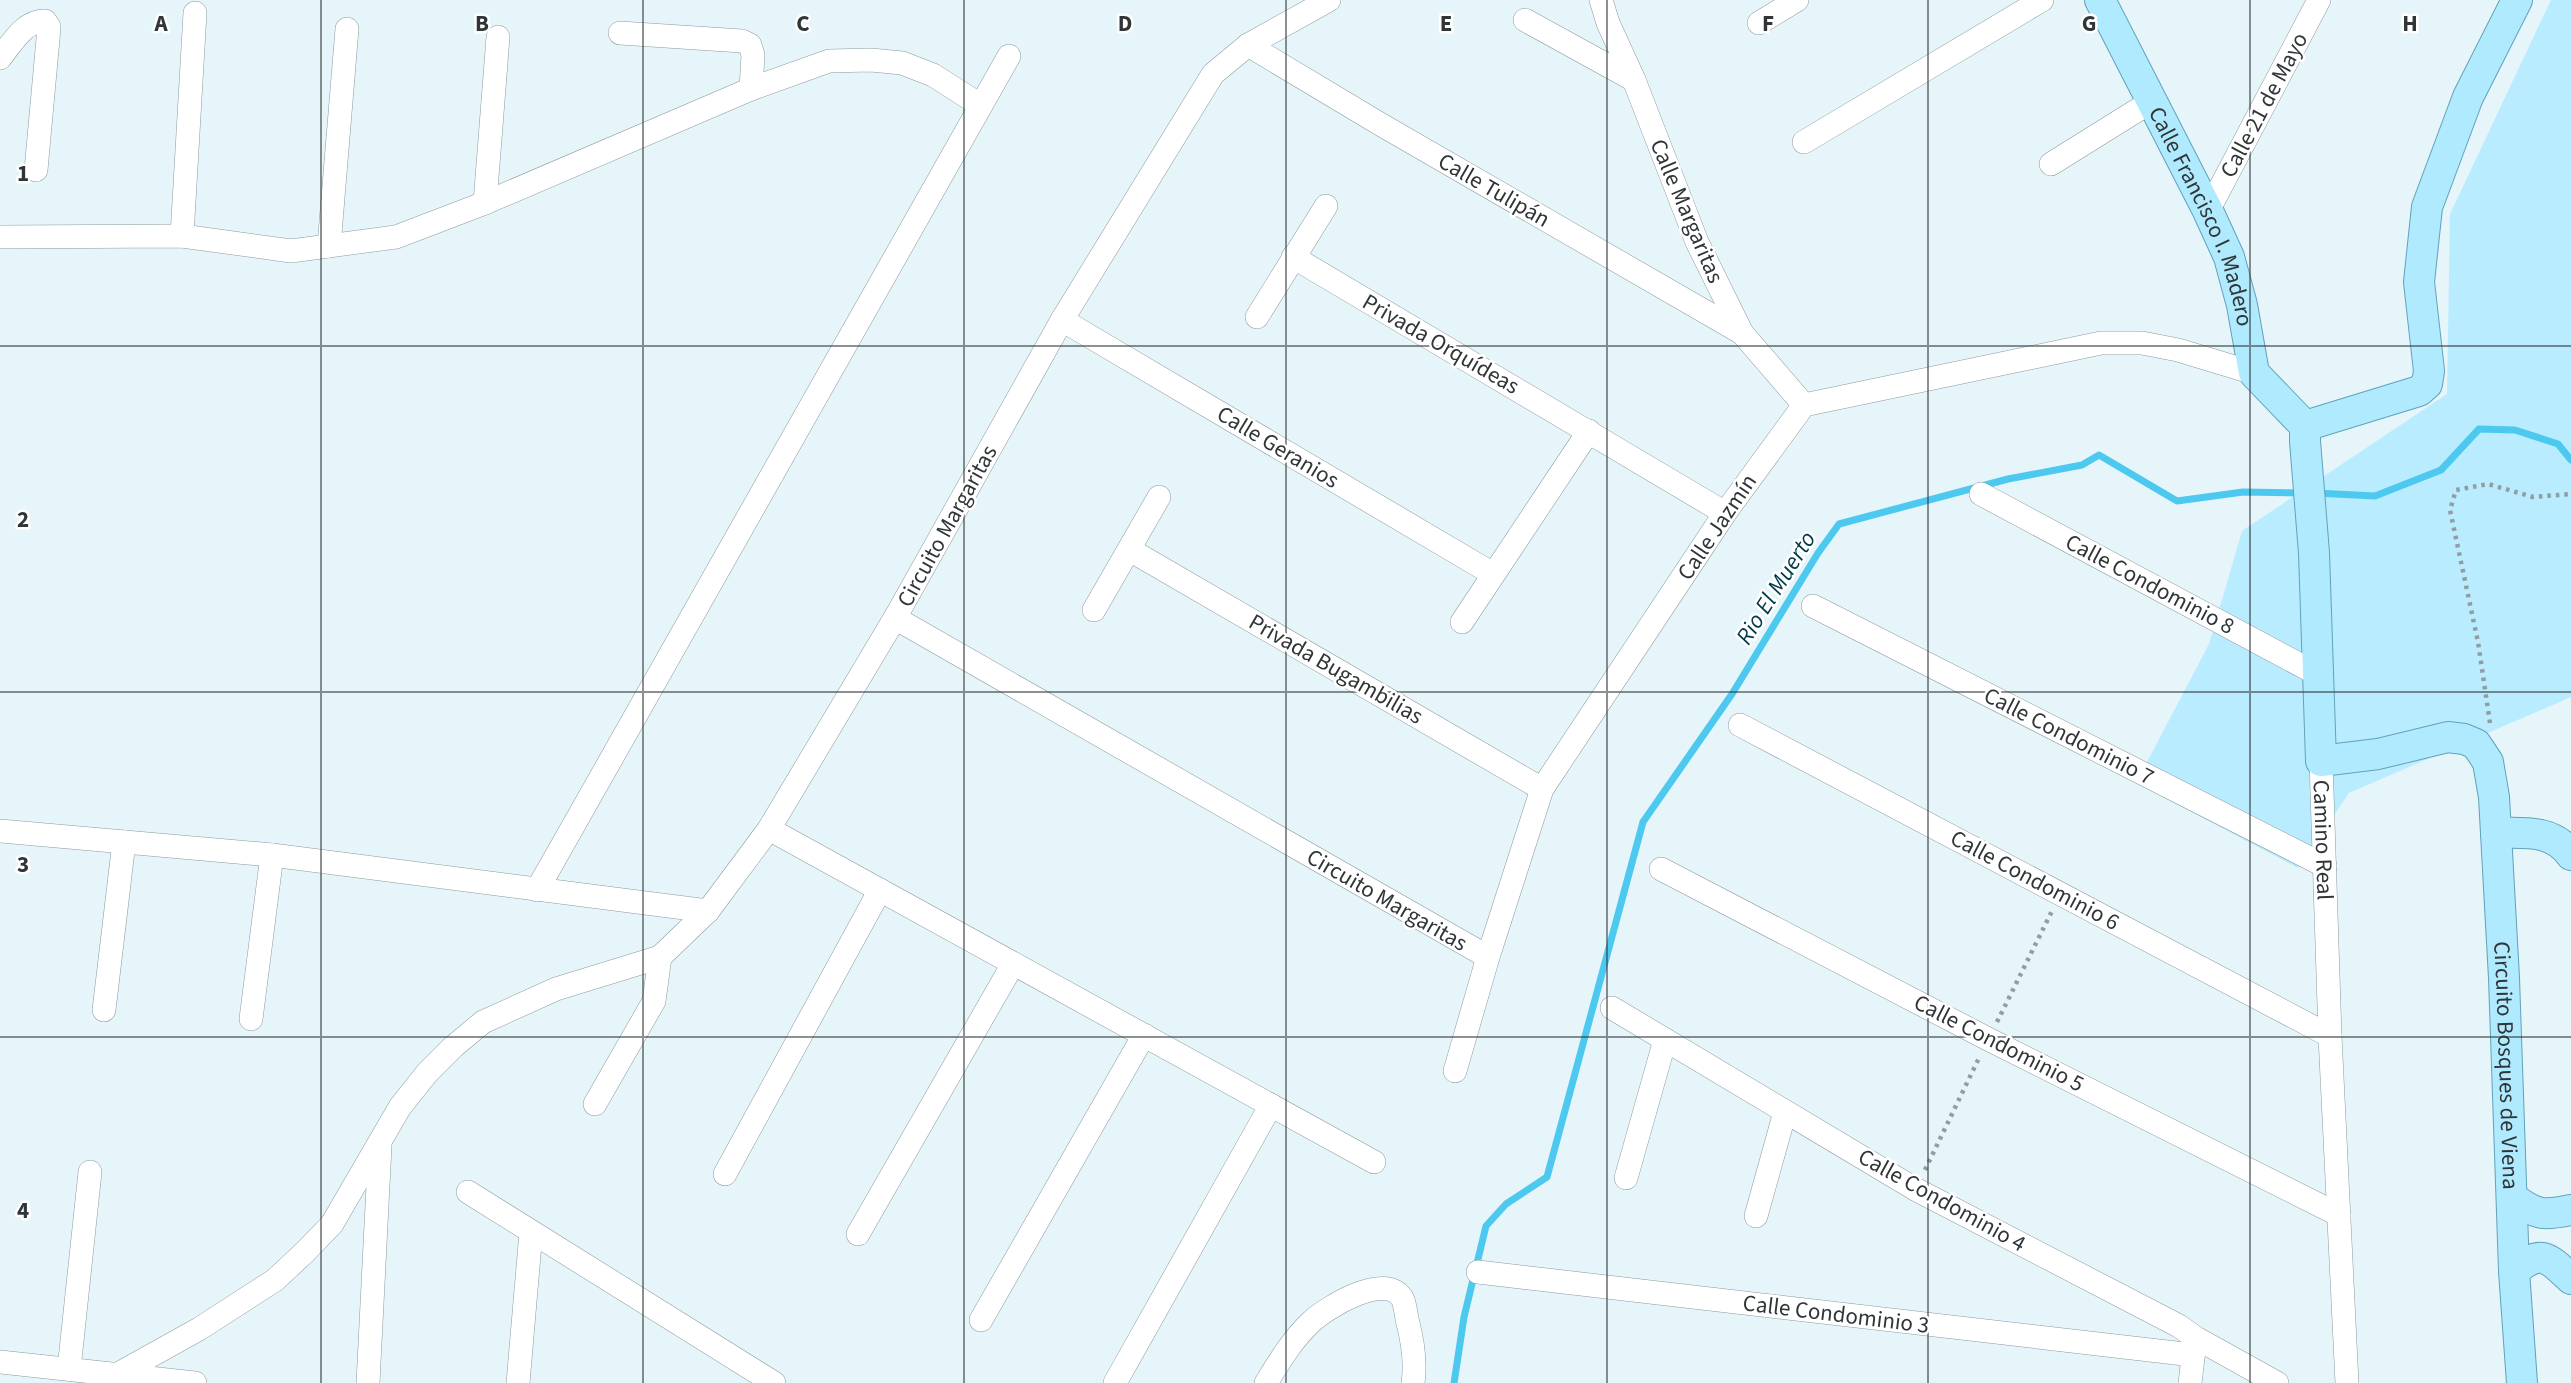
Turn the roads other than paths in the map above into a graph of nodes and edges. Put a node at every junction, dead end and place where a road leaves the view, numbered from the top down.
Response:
1 (1329, 0) edge
2 (1601, 0) edge
3 (1797, 0) edge
4 (2042, 0) edge
5 (2100, 0) edge
6 (2319, 0) edge
7 (2517, 0) edge
8 (195, 13) dead end
9 (1525, 20) dead end
10 (1759, 23) dead end
11 (347, 29) dead end
12 (620, 33) dead end
13 (498, 37) dead end
14 (1248, 45) junction
15 (1009, 56) dead end
16 (0, 58) edge
17 (1634, 80) junction
18 (751, 89) junction
19 (2152, 101) junction
20 (980, 105) junction
21 (1804, 142) dead end
22 (2051, 164) dead end
23 (36, 170) dead end
24 (485, 203) junction
25 (1325, 206) dead end
26 (2208, 211) junction
27 (182, 236) junction
28 (0, 237) edge
29 (329, 246) junction
30 (1293, 257) junction
31 (1257, 317) dead end
32 (1062, 320) junction
33 (1742, 333) junction
34 (2254, 373) junction
35 (1804, 405) junction
36 (1589, 431) junction
37 (2305, 434) junction
38 (1981, 494) dead end
39 (1159, 497) dead end
40 (1725, 513) junction
41 (1130, 550) junction
42 (1493, 574) junction
43 (1813, 606) dead end
44 (1094, 610) dead end
45 (895, 618) junction
46 (1462, 622) dead end
47 (2319, 675) junction
48 (1740, 725) dead end
49 (2321, 761) junction
50 (1542, 789) junction
51 (769, 829) junction
52 (0, 831) edge
53 (2496, 833) junction
54 (124, 842) junction
55 (272, 855) junction
56 (2571, 855) edge
57 (2325, 866) junction
58 (1661, 869) dead end
59 (537, 890) junction
60 (880, 890) junction
61 (708, 911) junction
62 (660, 957) junction
63 (1488, 957) junction
64 (1013, 964) junction
65 (1612, 1008) dead end
66 (104, 1010) dead end
67 (251, 1019) dead end
68 (1144, 1035) junction
69 (2330, 1036) junction
70 (1665, 1040) junction
71 (1455, 1072) dead end
72 (595, 1104) dead end
73 (1271, 1105) junction
74 (1786, 1112) junction
75 (380, 1143) junction
76 (1374, 1162) dead end
77 (90, 1172) dead end
78 (725, 1174) dead end
79 (1626, 1178) dead end
80 (468, 1192) dead end
81 (2513, 1198) junction
82 (2571, 1210) edge
83 (2339, 1215) junction
84 (1756, 1216) dead end
85 (531, 1232) junction
86 (858, 1234) dead end
87 (2514, 1271) junction
88 (1478, 1272) dead end
89 (2571, 1279) edge
90 (981, 1320) dead end
91 (2194, 1347) junction
92 (0, 1362) edge
93 (69, 1369) junction
94 (118, 1374) junction
95 (195, 1383) edge
96 (368, 1383) edge
97 (518, 1383) edge
98 (774, 1383) edge
99 (1115, 1383) edge
100 (1266, 1383) edge
101 (1413, 1383) edge
102 (2190, 1383) edge
103 (2277, 1383) edge
104 (2347, 1383) edge
105 (2522, 1383) edge

1 - 14 street, Circuito Margaritas
2 - 17 street, Calle Margaritas
3 - 10 street
4 - 21 street
5 - 19 main road, Calle Francisco I. Madero
6 - 26 street, Calle 21 de Mayo
7 - 37 main road
8 - 27 street
9 - 17 street
11 - 29 street
12 - 18 street
13 - 24 street
14 - 32 street, Circuito Margaritas
14 - 33 street, Calle Tulipán
15 - 20 street
16 - 23 street
17 - 33 street, Calle Margaritas
18 - 20 street
18 - 24 street
19 - 22 street
19 - 26 main road, Calle Francisco I. Madero
20 - 59 street
24 - 29 street
25 - 30 street
26 - 34 main road, Calle Francisco I. Madero
27 - 28 street
27 - 29 street
30 - 31 street
30 - 36 street, Privada Orquídeas
32 - 42 street, Calle Geranios
32 - 45 street, Circuito Margaritas
33 - 35 street, Calle Margaritas
34 - 35 street
34 - 37 main road
35 - 40 street, Calle Jazmín
36 - 40 street, Privada Orquídeas
36 - 42 street
37 - 47 main road, Camino Real
38 - 47 street, Calle Condominio 8
39 - 41 street
40 - 50 street, Calle Jazmín
41 - 44 street
41 - 50 street, Privada Bugambilias
42 - 46 street
43 - 57 street, Calle Condominio 7
45 - 51 street
45 - 63 street, Circuito Margaritas
47 - 49 main road, Camino Real
48 - 69 street, Calle Condominio 6
49 - 53 main road, Circuito Bosques de Viena
49 - 57 street, Camino Real
50 - 63 street, Calle Jazmín
51 - 60 street
51 - 61 street
52 - 54 street
53 - 56 main road
53 - 81 main road, Circuito Bosques de Viena
54 - 55 street
54 - 66 street
55 - 59 street
55 - 67 street
57 - 69 street, Camino Real
58 - 83 street, Calle Condominio 5
59 - 61 street
60 - 64 street
60 - 78 street
61 - 62 street
62 - 72 street
62 - 75 street
63 - 71 street, Calle Jazmín
64 - 68 street
64 - 86 street
65 - 70 street, Calle Condominio 4
68 - 73 street
68 - 90 street
69 - 83 street, Camino Real
70 - 74 street, Calle Condominio 4
70 - 79 street
73 - 76 street
73 - 99 street
74 - 84 street
74 - 91 street, Calle Condominio 4
75 - 94 street
75 - 96 street
77 - 93 street
80 - 85 street
81 - 82 main road
81 - 87 main road, Circuito Bosques de Viena
83 - 104 street, Camino Real
85 - 97 street
85 - 98 street
87 - 89 main road
87 - 105 main road, Circuito Bosques de Viena
88 - 91 street, Calle Condominio 3
91 - 102 street
91 - 103 street, Calle Condominio 4
92 - 93 street
93 - 94 street
94 - 95 street
100 - 101 street

